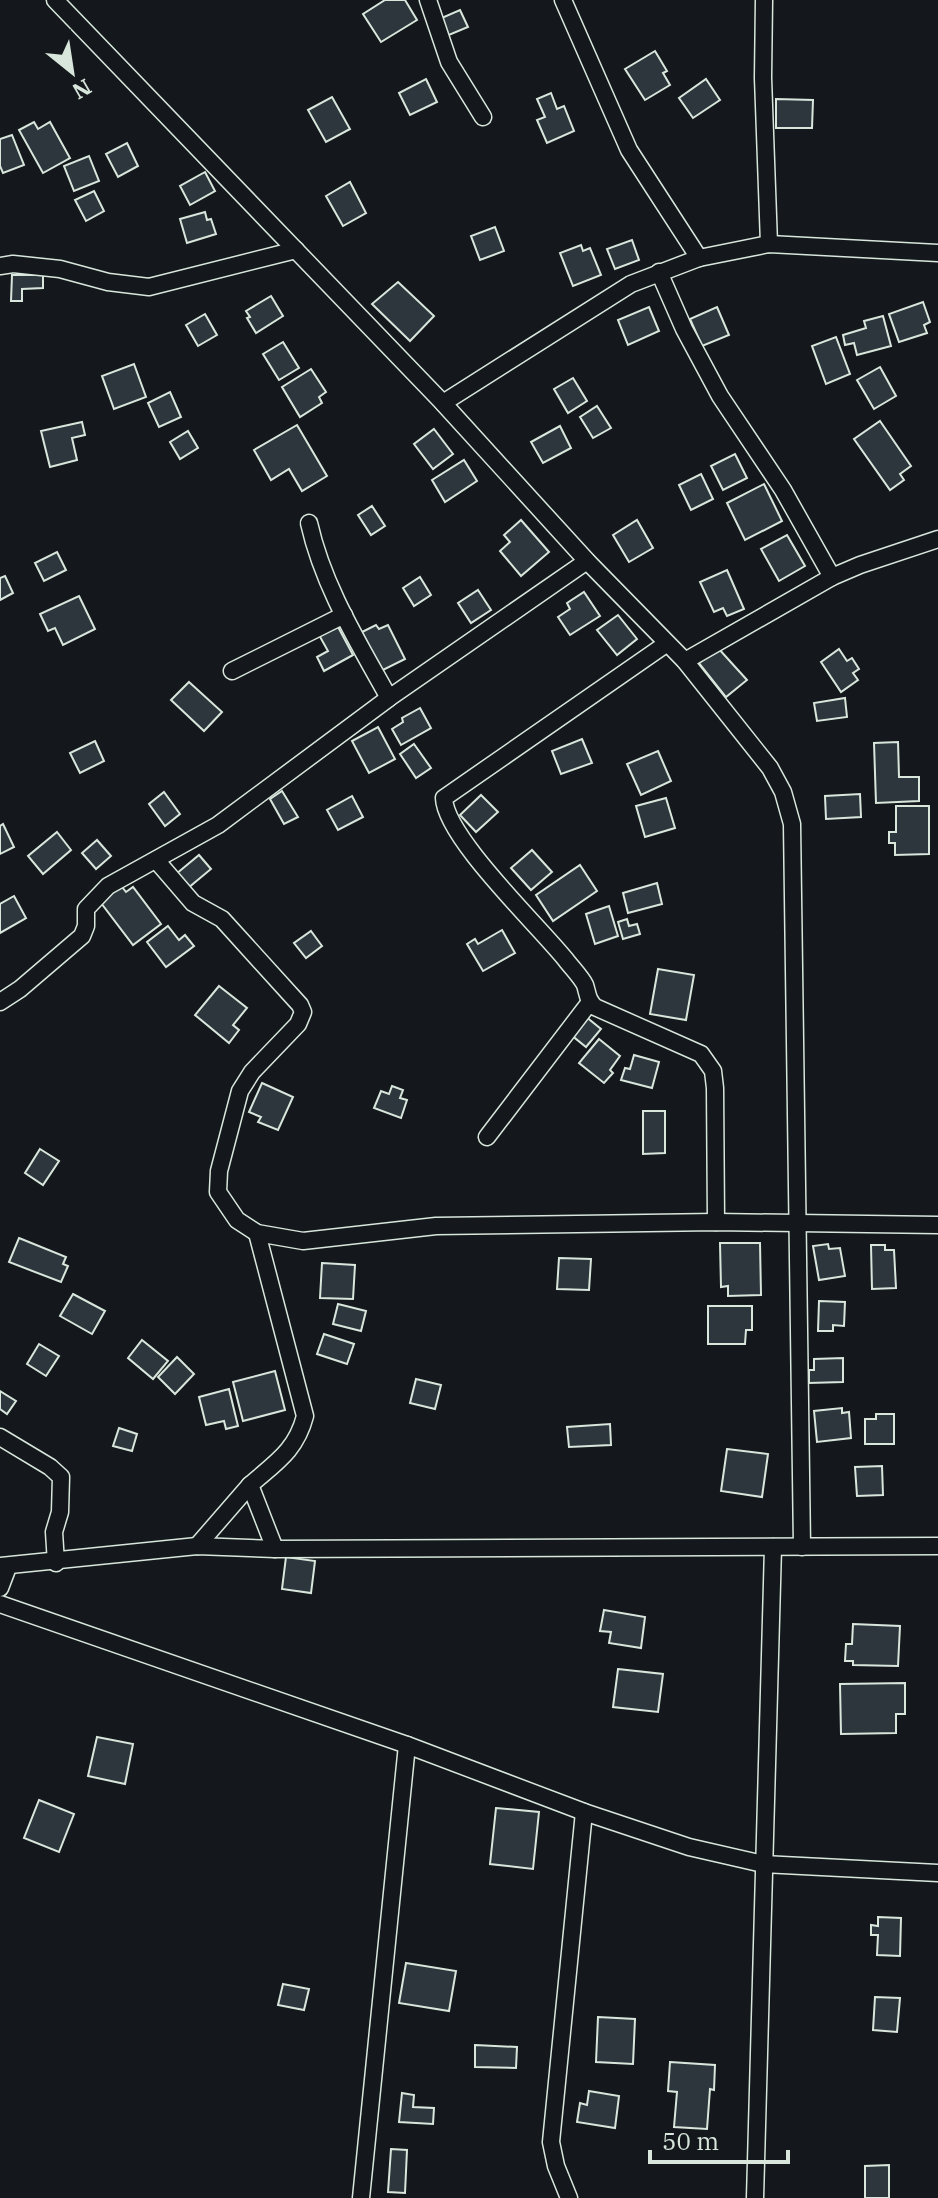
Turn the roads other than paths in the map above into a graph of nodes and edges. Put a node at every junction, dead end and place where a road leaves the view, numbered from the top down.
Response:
1 (55, 0) edge
2 (428, 0) edge
3 (563, 0) edge
4 (764, 0) edge
5 (483, 117) dead end
6 (769, 244) junction
7 (296, 250) junction
8 (938, 253) edge
9 (699, 258) junction
10 (0, 266) edge
11 (659, 272) junction
12 (443, 403) junction
13 (309, 523) dead end
14 (938, 539) edge
15 (587, 561) junction
16 (832, 577) junction
17 (344, 615) junction
18 (666, 644) junction
19 (685, 661) junction
20 (232, 671) dead end
21 (389, 698) junction
22 (156, 860) junction
23 (0, 1002) edge
24 (590, 1002) junction
25 (487, 1137) dead end
26 (716, 1222) junction
27 (799, 1223) junction
28 (938, 1225) edge
29 (257, 1233) junction
30 (0, 1437) edge
31 (250, 1485) junction
32 (197, 1546) junction
33 (938, 1546) edge
34 (773, 1547) junction
35 (802, 1547) junction
36 (275, 1549) junction
37 (56, 1563) junction
38 (4, 1567) edge
39 (0, 1588) edge
40 (0, 1604) edge
41 (407, 1745) junction
42 (584, 1812) junction
43 (763, 1864) junction
44 (938, 1873) edge
45 (361, 2198) edge
46 (569, 2198) edge
47 (755, 2198) edge

1 - 7 street
2 - 5 street
3 - 9 street
4 - 6 street
6 - 8 street
6 - 9 street
7 - 10 street
7 - 12 street
9 - 11 street
11 - 12 street
11 - 16 street
12 - 15 street
13 - 17 street
14 - 16 street
15 - 18 street
15 - 21 street
16 - 19 street
17 - 20 street
17 - 21 street
18 - 19 street
18 - 24 street
19 - 27 street
21 - 22 street
22 - 23 street
22 - 29 street
24 - 25 street
24 - 26 street
26 - 27 street
26 - 29 street
27 - 28 street
27 - 35 street
29 - 31 street
30 - 37 street
31 - 32 street
31 - 36 street
32 - 36 street
32 - 37 street
33 - 35 street
34 - 35 street
34 - 36 street
34 - 43 street
37 - 38 street
38 - 39 street
40 - 41 street
41 - 42 street
41 - 45 street
42 - 43 street
42 - 46 street
43 - 44 street
43 - 47 street

